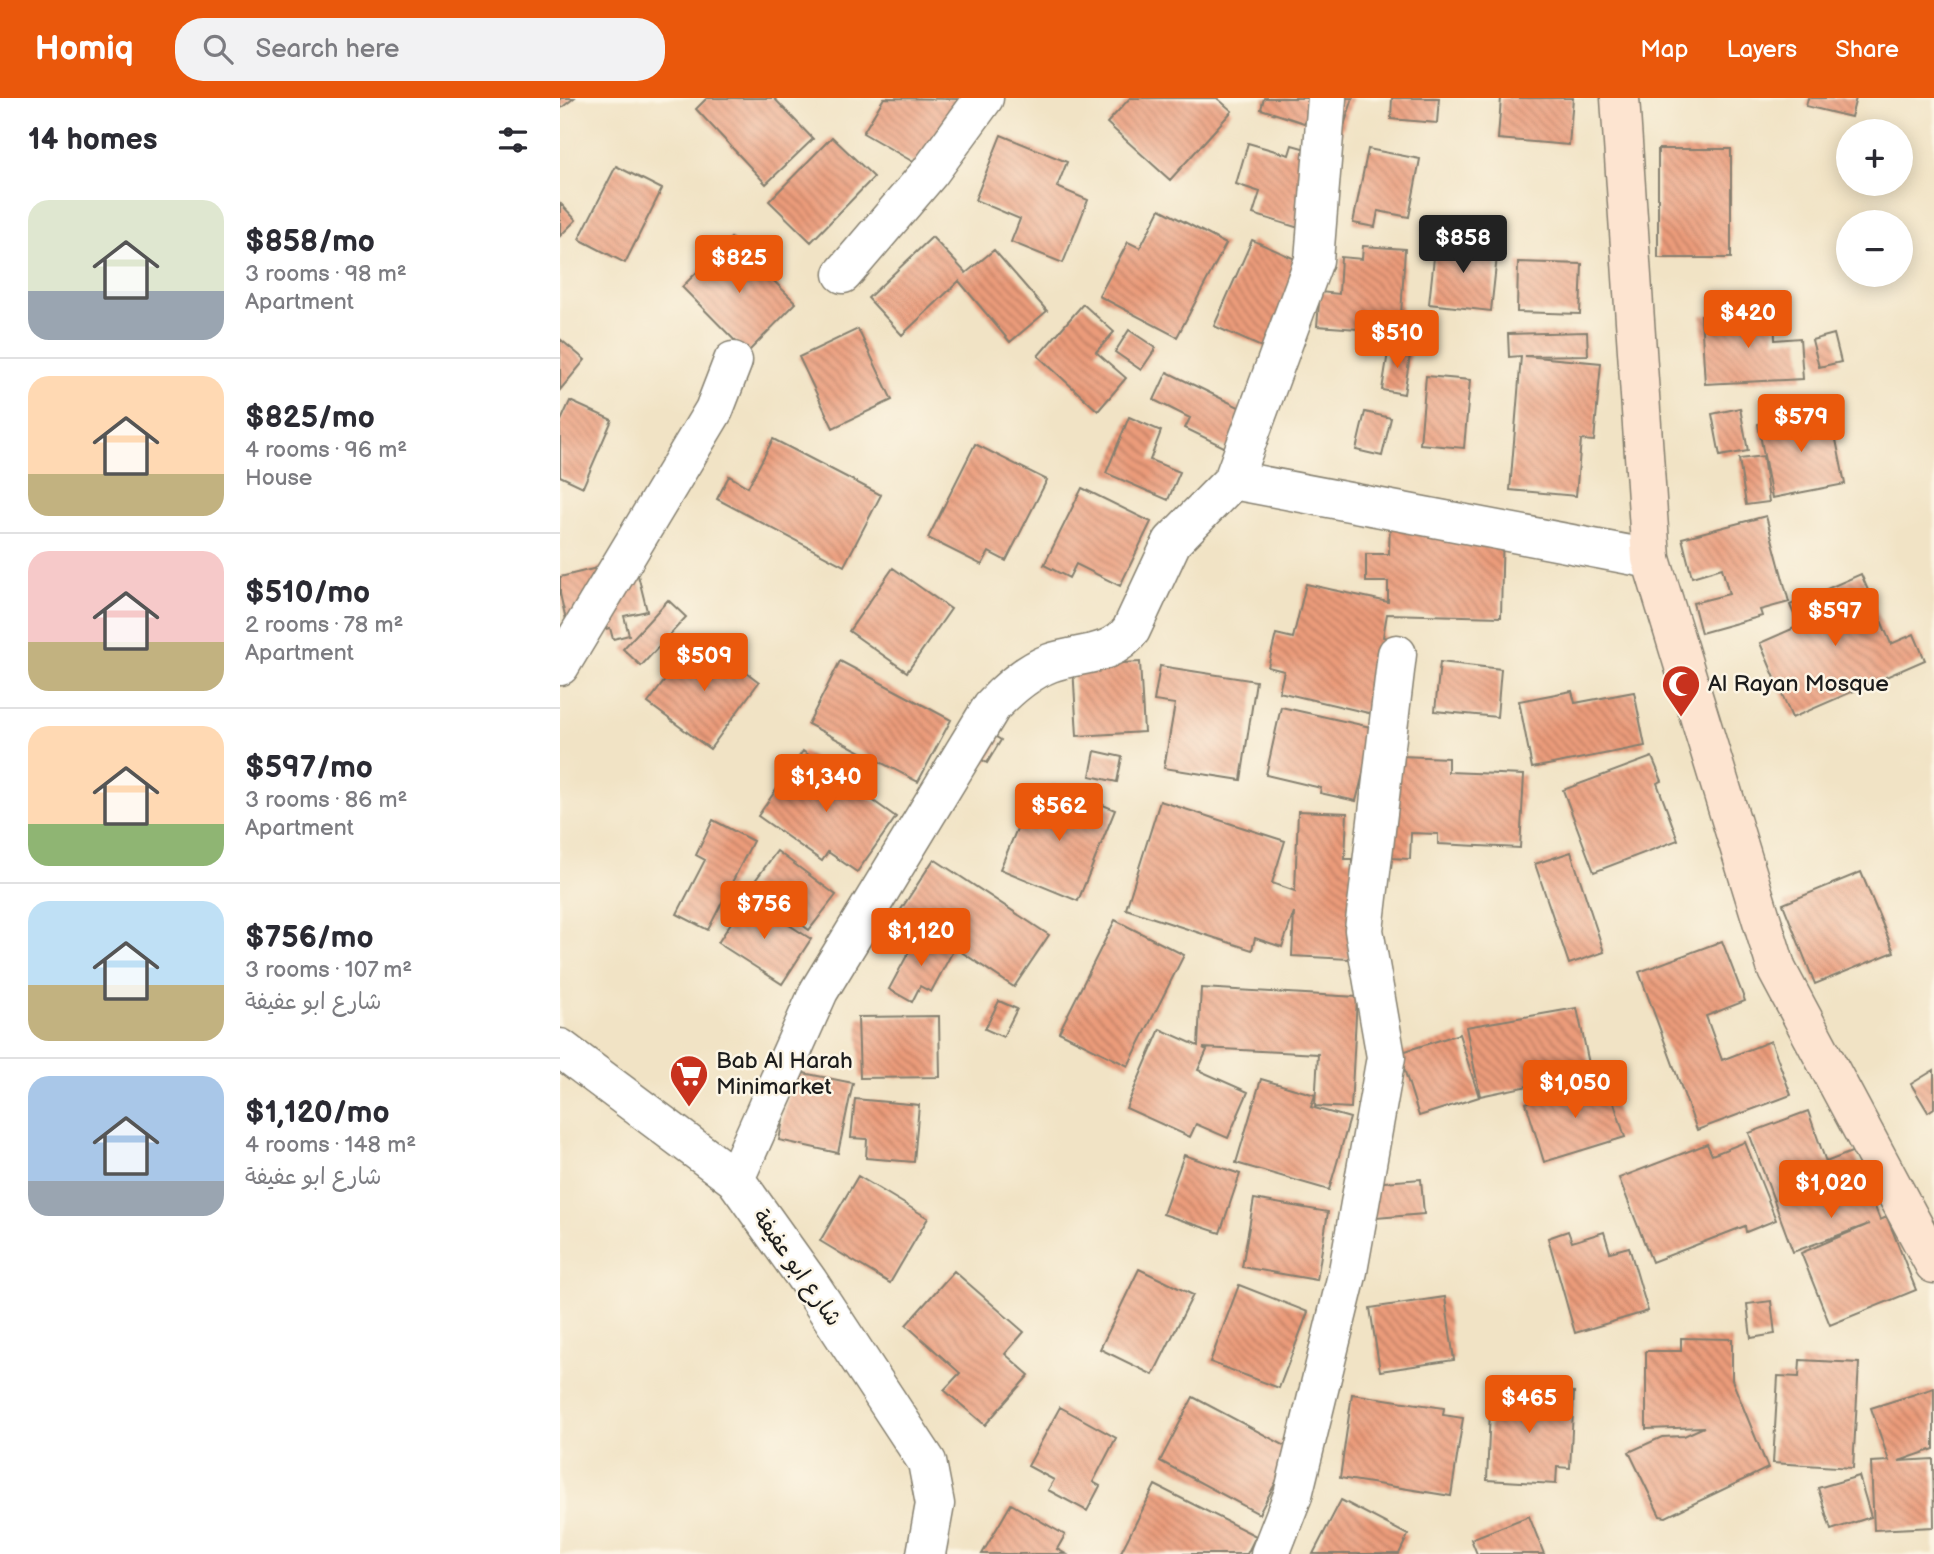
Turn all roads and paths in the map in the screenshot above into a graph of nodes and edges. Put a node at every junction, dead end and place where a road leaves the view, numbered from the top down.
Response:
1 (984, 98) edge
2 (1327, 98) edge
3 (1620, 98) edge
4 (843, 274) dead end
5 (733, 361) dead end
6 (1233, 480) junction
7 (1651, 559) junction
8 (1397, 654) dead end
9 (560, 666) edge
10 (560, 1048) edge
11 (735, 1179) junction
12 (1934, 1264) edge
13 (926, 1554) edge
14 (1270, 1554) edge

1 - 4 street
2 - 6 street
3 - 7 main road
5 - 9 street
6 - 7 street
6 - 11 street
7 - 12 main road
8 - 14 street
10 - 11 street, شارع ابو عفيفة
11 - 13 street, شارع ابو عفيفة

